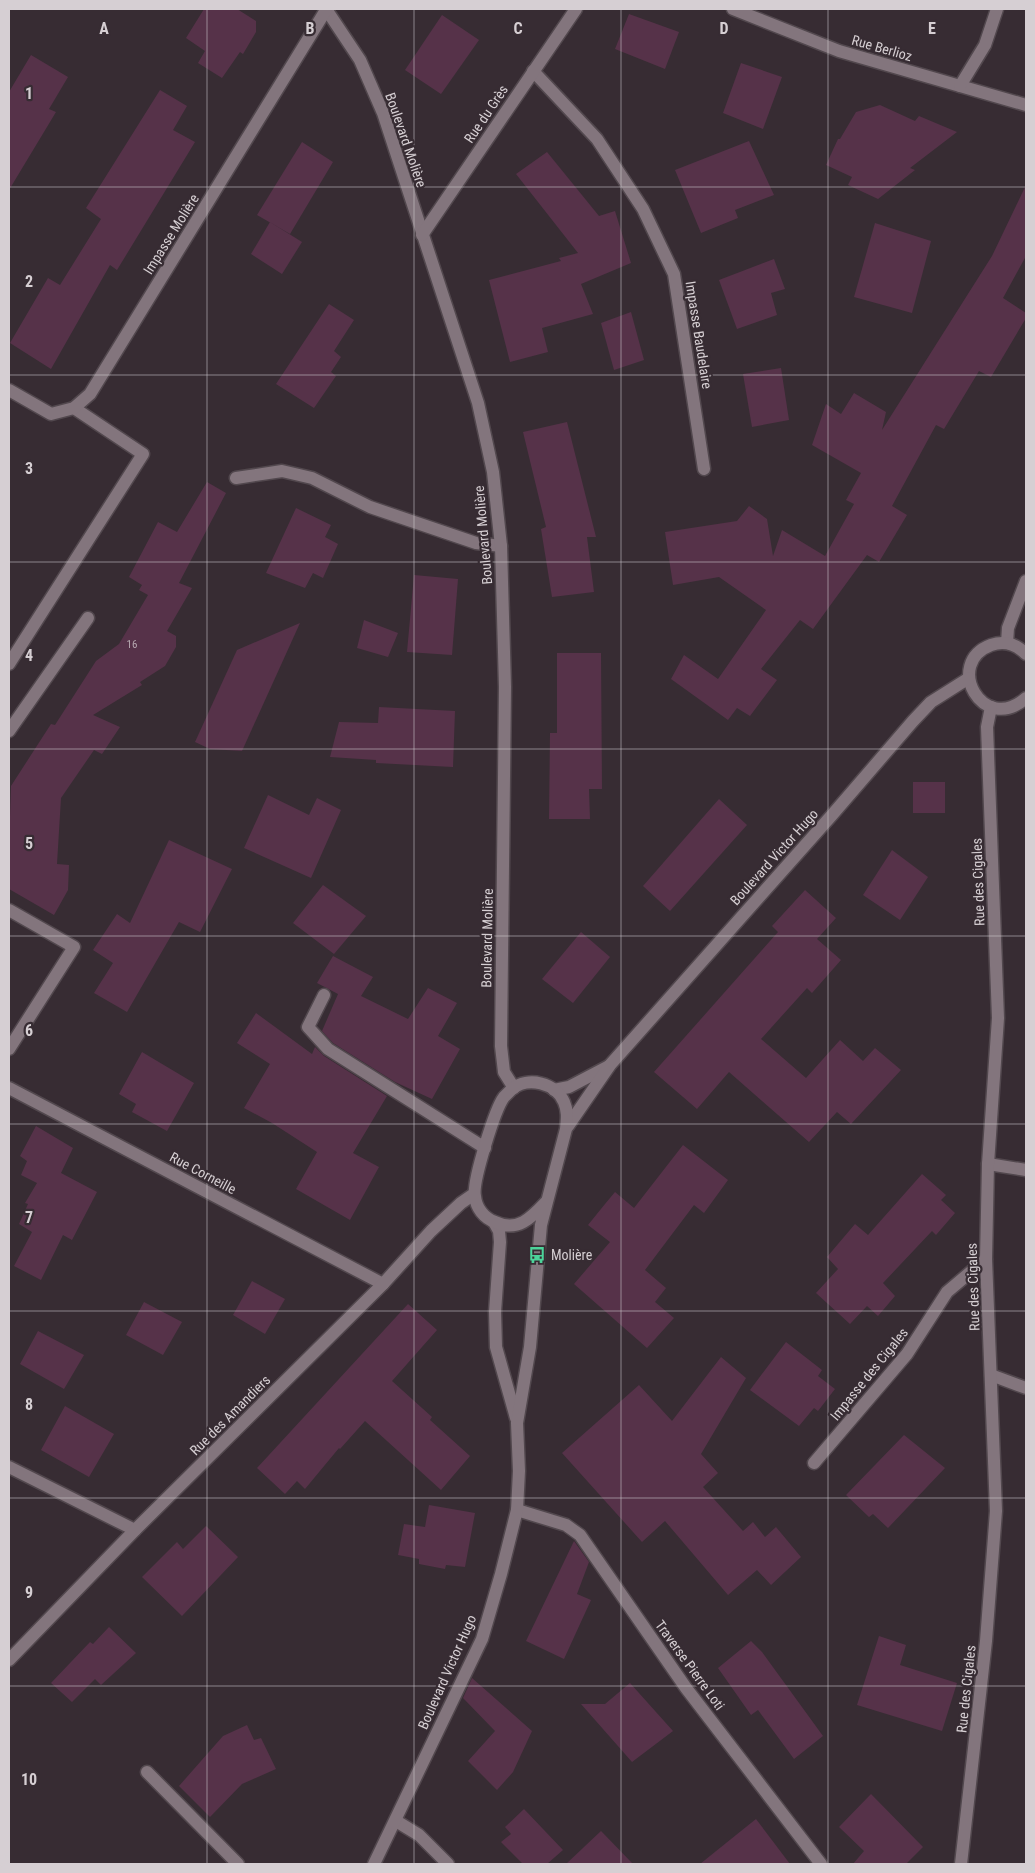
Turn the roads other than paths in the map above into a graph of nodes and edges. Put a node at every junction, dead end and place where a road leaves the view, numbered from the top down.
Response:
1 (326, 9) edge
2 (576, 9) edge
3 (732, 9) edge
4 (997, 9) edge
5 (533, 72) junction
6 (960, 86) junction
7 (1026, 105) edge
8 (422, 235) junction
9 (9, 390) edge
10 (74, 408) junction
11 (704, 469) dead end
12 (236, 478) dead end
13 (501, 546) junction
14 (1026, 581) edge
15 (88, 618) dead end
16 (1007, 643) junction
17 (1026, 654) edge
18 (9, 664) edge
19 (969, 678) junction
20 (1026, 698) edge
21 (991, 707) junction
22 (9, 731) edge
23 (9, 910) edge
24 (324, 995) dead end
25 (9, 1049) edge
26 (610, 1065) junction
27 (9, 1088) edge
28 (514, 1088) junction
29 (554, 1090) junction
30 (566, 1128) junction
31 (485, 1148) junction
32 (988, 1164) junction
33 (1026, 1170) edge
34 (474, 1194) junction
35 (547, 1201) junction
36 (494, 1222) junction
37 (986, 1259) junction
38 (383, 1284) junction
39 (990, 1375) junction
40 (1026, 1388) edge
41 (517, 1423) junction
42 (814, 1463) dead end
43 (9, 1467) edge
44 (517, 1510) junction
45 (135, 1530) junction
46 (9, 1660) edge
47 (147, 1772) dead end
48 (396, 1821) junction
49 (238, 1864) edge
50 (374, 1864) edge
51 (448, 1864) edge
52 (821, 1864) edge
53 (961, 1864) edge

1 - 8 street, Boulevard Molière
1 - 10 street, Impasse Molière
2 - 5 street, Rue du Grès
3 - 6 street, Rue Berlioz
4 - 6 street
5 - 8 street, Rue du Grès
5 - 11 street, Impasse Baudelaire
6 - 7 street, Rue Berlioz
8 - 13 street, Boulevard Molière
9 - 10 street
10 - 18 street
12 - 13 street
13 - 28 street, Boulevard Molière
14 - 16 street
15 - 22 street
16 - 17 street
16 - 19 street
19 - 21 street
19 - 26 street, Boulevard Victor Hugo
20 - 21 street
21 - 32 street, Rue des Cigales
23 - 25 street
24 - 31 street
26 - 29 street, Boulevard Victor Hugo
26 - 30 street, Boulevard Victor Hugo
27 - 38 street, Rue Corneille
28 - 29 street
28 - 31 street
29 - 30 street
30 - 35 street, Boulevard Victor Hugo
31 - 34 street
32 - 33 street
32 - 37 street, Rue des Cigales
34 - 36 street
34 - 38 street, Rue des Amandiers
35 - 36 street
35 - 41 street, Boulevard Victor Hugo
36 - 41 street, Boulevard Victor Hugo
37 - 39 street, Rue des Cigales
37 - 42 street, Impasse des Cigales
38 - 45 street, Rue des Amandiers
39 - 40 street
39 - 53 street, Rue des Cigales
41 - 44 street, Boulevard Victor Hugo
43 - 45 street
44 - 48 street, Boulevard Victor Hugo
44 - 52 street, Traverse Pierre Loti
45 - 46 street, Rue des Amandiers
47 - 49 street
48 - 50 street, Boulevard Victor Hugo
48 - 51 street

